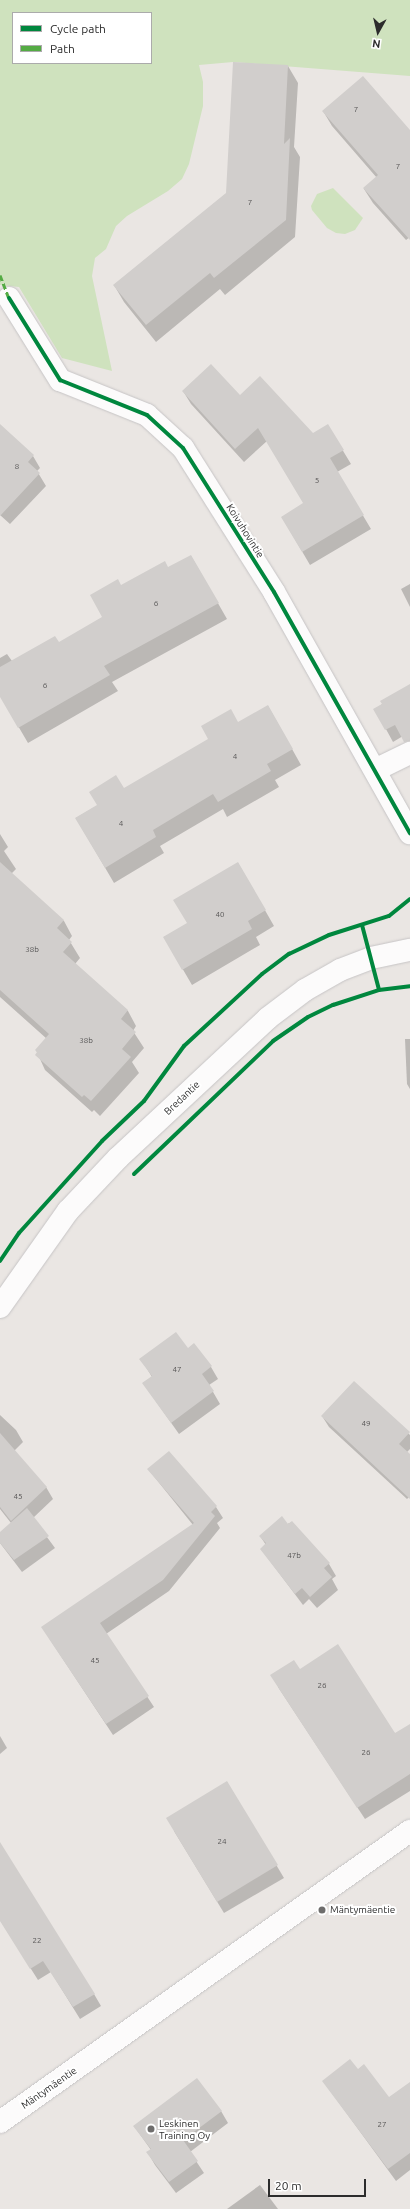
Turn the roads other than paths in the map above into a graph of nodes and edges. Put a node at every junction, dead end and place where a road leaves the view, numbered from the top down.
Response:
1 (9, 298) dead end
2 (410, 753) edge
3 (375, 770) junction
4 (410, 833) edge
5 (410, 950) edge
6 (0, 1307) edge
7 (410, 1831) edge
8 (0, 2122) edge

1 - 3 street, Koivuhovintie
2 - 3 street
3 - 4 street, Koivuhovintie
5 - 6 street, Bredantie
7 - 8 street, Mäntymäentie

